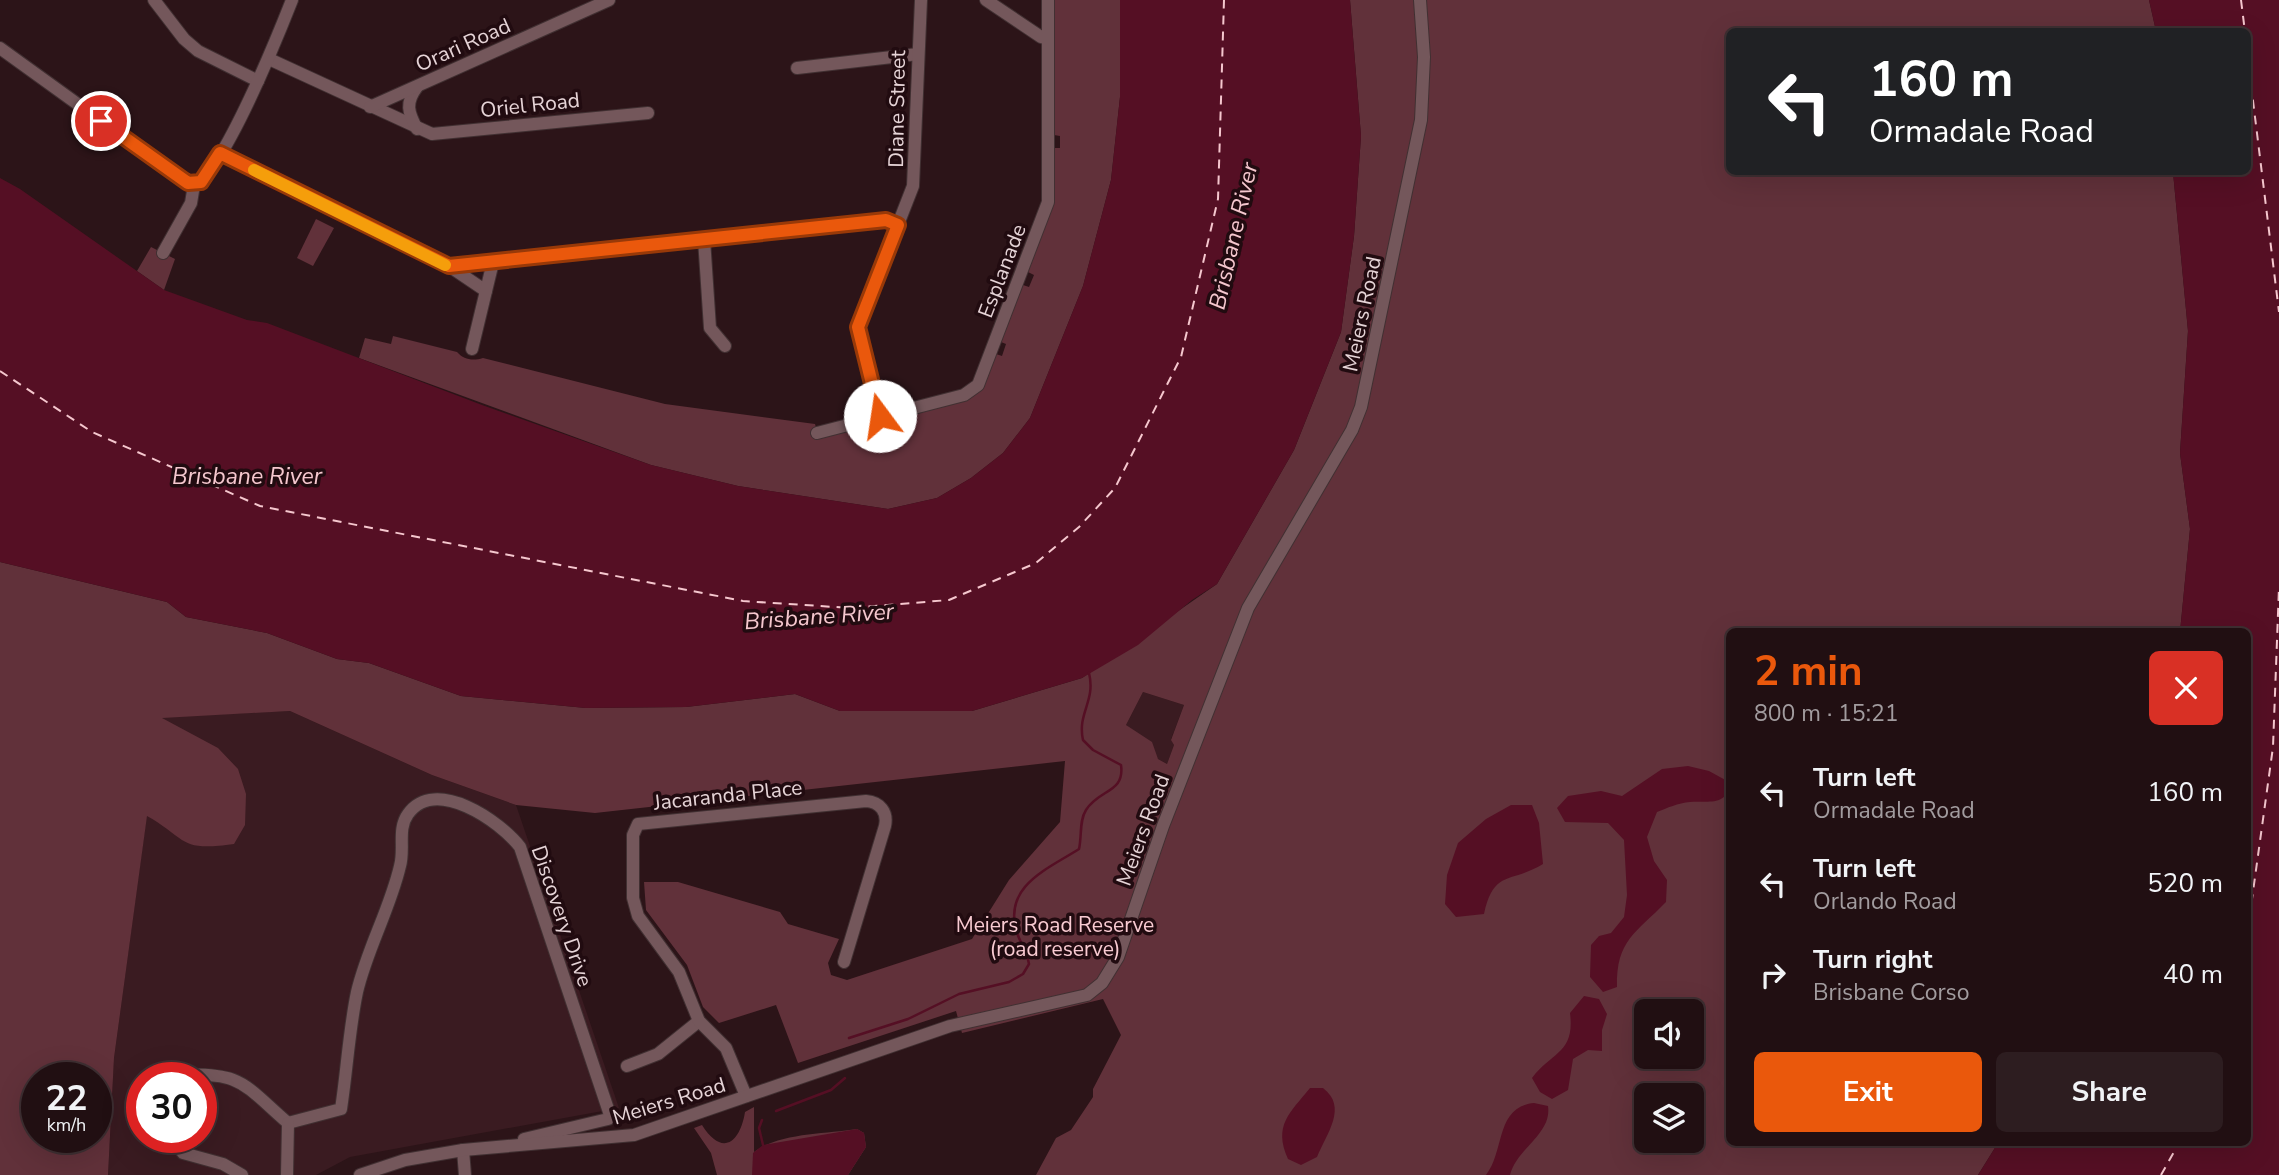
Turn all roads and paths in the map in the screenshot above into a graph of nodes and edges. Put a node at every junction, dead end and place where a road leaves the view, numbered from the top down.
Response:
1 (154, 0) edge
2 (292, 0) edge
3 (610, 0) edge
4 (921, 0) edge
5 (986, 0) edge
6 (1048, 0) edge
7 (1420, 0) edge
8 (1048, 39) junction
9 (0, 48) edge
10 (918, 54) junction
11 (269, 59) junction
12 (797, 68) dead end
13 (258, 81) junction
14 (417, 86) junction
15 (370, 107) junction
16 (648, 113) dead end
17 (417, 129) junction
18 (220, 153) junction
19 (194, 185) junction
20 (898, 225) junction
21 (704, 239) junction
22 (163, 253) dead end
23 (493, 262) junction
24 (449, 266) junction
25 (486, 291) junction
26 (725, 346) dead end
27 (472, 349) dead end
28 (880, 416) junction
29 (817, 433) dead end
30 (844, 962) dead end
31 (699, 1021) junction
32 (627, 1066) dead end
33 (217, 1076) edge
34 (746, 1096) junction
35 (288, 1124) junction
36 (489, 1148) junction
37 (463, 1150) junction
38 (183, 1153) edge
39 (242, 1175) edge
40 (287, 1175) edge
41 (360, 1175) edge
42 (465, 1175) edge

1 - 13 street
2 - 11 street
3 - 14 street, Orari Road
4 - 10 street, Diane Street
5 - 8 street
6 - 8 street, Esplanade
7 - 34 street, Meiers Road
8 - 28 street, Esplanade
9 - 19 street
10 - 12 street
10 - 20 street, Diane Street
11 - 13 street
11 - 15 street, Oriel Road
13 - 18 street
14 - 15 street, Orari Road
14 - 17 street
15 - 17 street, Oriel Road
16 - 17 street, Oriel Road
18 - 19 street
18 - 24 street
19 - 22 street
20 - 21 street
20 - 28 street, Diane Street
21 - 23 street
21 - 26 street
23 - 24 street
23 - 25 street
24 - 25 street
25 - 27 street
28 - 29 street, Esplanade
30 - 31 street, Jacaranda Place
31 - 32 street
31 - 34 street, Jacaranda Place
33 - 35 street
34 - 36 street, Meiers Road
35 - 36 street, Discovery Drive
35 - 40 street
36 - 37 street, Meiers Road
37 - 41 street, Meiers Road
37 - 42 street
38 - 39 street

